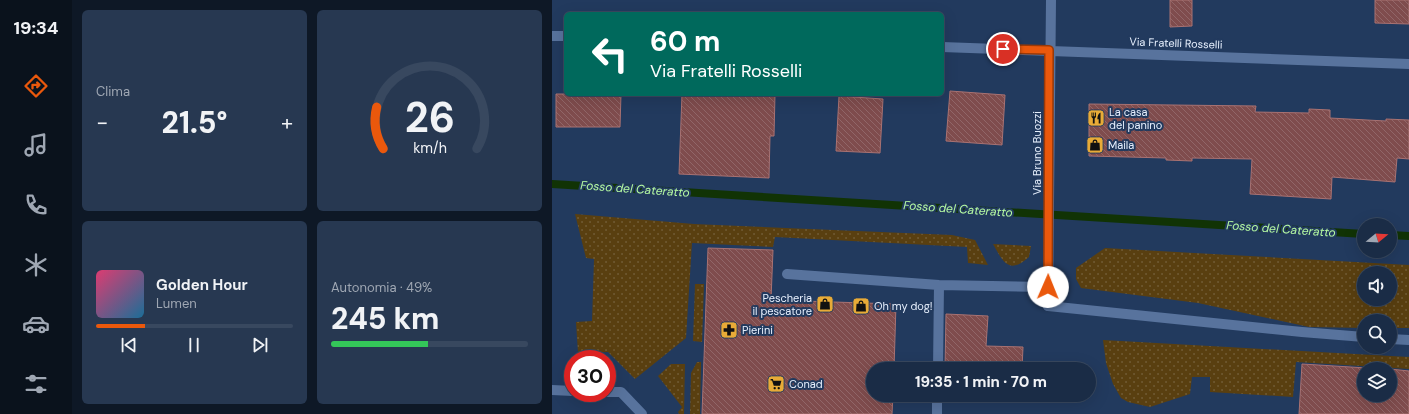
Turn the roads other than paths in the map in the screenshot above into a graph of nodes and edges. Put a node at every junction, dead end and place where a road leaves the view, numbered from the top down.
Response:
1 (1051, 0) edge
2 (552, 36) edge
3 (564, 36) edge
4 (944, 47) edge
5 (1049, 50) junction
6 (1409, 64) edge
7 (787, 274) dead end
8 (939, 285) junction
9 (1048, 287) junction
10 (1357, 336) edge
11 (1397, 339) edge
12 (1409, 340) edge
13 (938, 362) edge
14 (552, 390) edge
15 (564, 391) edge
16 (616, 392) edge
17 (938, 402) edge
18 (642, 414) edge
19 (937, 414) edge

1 - 5 street, Via Bruno Buozzi
2 - 3 street
4 - 5 street, Via Fratelli Rosselli
5 - 6 street, Via Fratelli Rosselli
5 - 9 street, Via Bruno Buozzi
7 - 8 street
8 - 9 street
8 - 13 street
9 - 10 street, Via Bruno Buozzi
11 - 12 street
14 - 15 street
16 - 18 street
17 - 19 street

